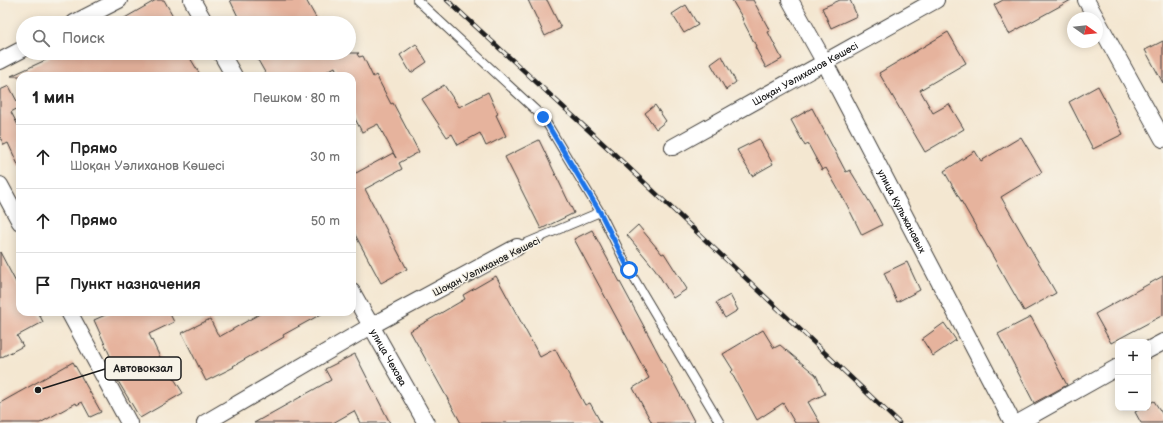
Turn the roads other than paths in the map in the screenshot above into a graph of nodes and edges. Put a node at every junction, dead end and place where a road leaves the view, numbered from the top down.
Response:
1 (119, 0) edge
2 (192, 0) edge
3 (417, 0) edge
4 (790, 0) edge
5 (936, 0) edge
6 (1086, 0) edge
7 (1092, 12) edge
8 (88, 16) edge
9 (201, 16) edge
10 (1103, 32) edge
11 (16, 53) edge
12 (225, 60) edge
13 (0, 61) edge
14 (825, 63) junction
15 (232, 72) edge
16 (1163, 139) edge
17 (673, 148) dead end
18 (0, 185) edge
19 (600, 212) junction
20 (16, 215) edge
21 (517, 247) joint
22 (356, 300) edge
23 (71, 316) edge
24 (370, 326) junction
25 (1163, 342) edge
26 (1151, 348) edge
27 (1115, 369) edge
28 (129, 423) edge
29 (205, 423) edge
30 (426, 423) edge
31 (720, 423) edge
32 (1013, 423) edge
33 (1018, 423) edge

1 - 8 street
2 - 9 street
3 - 19 lane
4 - 14 street, улица Кульжановых
5 - 14 street, Шоқан Уәлиханов Көшесі
6 - 7 street
10 - 16 street
11 - 13 street
12 - 15 street
14 - 17 street, Шоқан Уәлиханов Көшесі
14 - 32 street, улица Кульжановых
18 - 20 street
19 - 21 lane, Шоқан Уәлиханов Көшесі
19 - 31 lane
21 - 24 street, Шоқан Уәлиханов Көшесі
22 - 24 street, улица Чехова
23 - 28 street
24 - 29 street, Шоқан Уәлиханов Көшесі
24 - 30 street, улица Чехова
25 - 26 street
27 - 33 street

